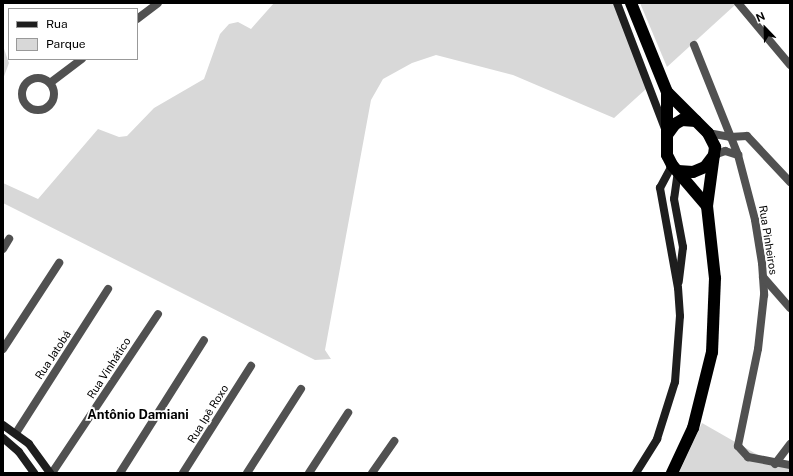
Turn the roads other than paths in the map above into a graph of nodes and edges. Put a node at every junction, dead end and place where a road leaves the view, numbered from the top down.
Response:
1 (158, 3) edge
2 (617, 3) edge
3 (631, 3) edge
4 (738, 3) edge
5 (138, 18) edge
6 (694, 45) dead end
7 (81, 60) edge
8 (790, 65) edge
9 (50, 83) junction
10 (667, 92) junction
11 (696, 121) junction
12 (708, 133) junction
13 (667, 135) junction
14 (730, 137) junction
15 (738, 155) junction
16 (714, 156) junction
17 (675, 168) junction
18 (790, 182) edge
19 (707, 206) junction
20 (9, 239) dead end
21 (3, 249) edge
22 (59, 263) dead end
23 (763, 277) junction
24 (678, 288) junction
25 (108, 289) dead end
26 (790, 308) edge
27 (158, 314) dead end
28 (204, 340) dead end
29 (3, 349) edge
30 (251, 366) dead end
31 (301, 389) dead end
32 (348, 413) dead end
33 (3, 425) edge
34 (16, 433) junction
35 (3, 438) edge
36 (394, 441) dead end
37 (790, 444) edge
38 (775, 464) junction
39 (790, 465) edge
40 (34, 473) edge
41 (51, 473) edge
42 (120, 473) edge
43 (183, 473) edge
44 (247, 473) edge
45 (309, 473) edge
46 (372, 473) edge
47 (636, 473) edge
48 (672, 473) edge

1 - 5 street
2 - 13 street
3 - 10 highway
4 - 8 street
6 - 14 street, Rua Pinheiros
7 - 9 street
9 - 9 street
10 - 11 highway
10 - 13 highway
11 - 12 highway
11 - 13 highway
12 - 14 street
12 - 16 highway
13 - 17 highway
14 - 15 street, Rua Pinheiros
14 - 18 street
15 - 16 street
15 - 23 street, Rua Pinheiros
16 - 17 highway
16 - 19 highway
17 - 19 highway
17 - 24 street
17 - 24 street
19 - 48 highway
20 - 21 street
22 - 29 street
23 - 26 street
23 - 38 street, Rua Pinheiros
24 - 47 street
25 - 34 street, Rua Jatobá
27 - 41 street, Rua Vinhático
28 - 42 street
30 - 43 street, Rua Ipê Roxo
31 - 44 street
32 - 45 street
33 - 34 street
34 - 41 street
35 - 40 street
36 - 46 street
37 - 38 street
38 - 39 street

